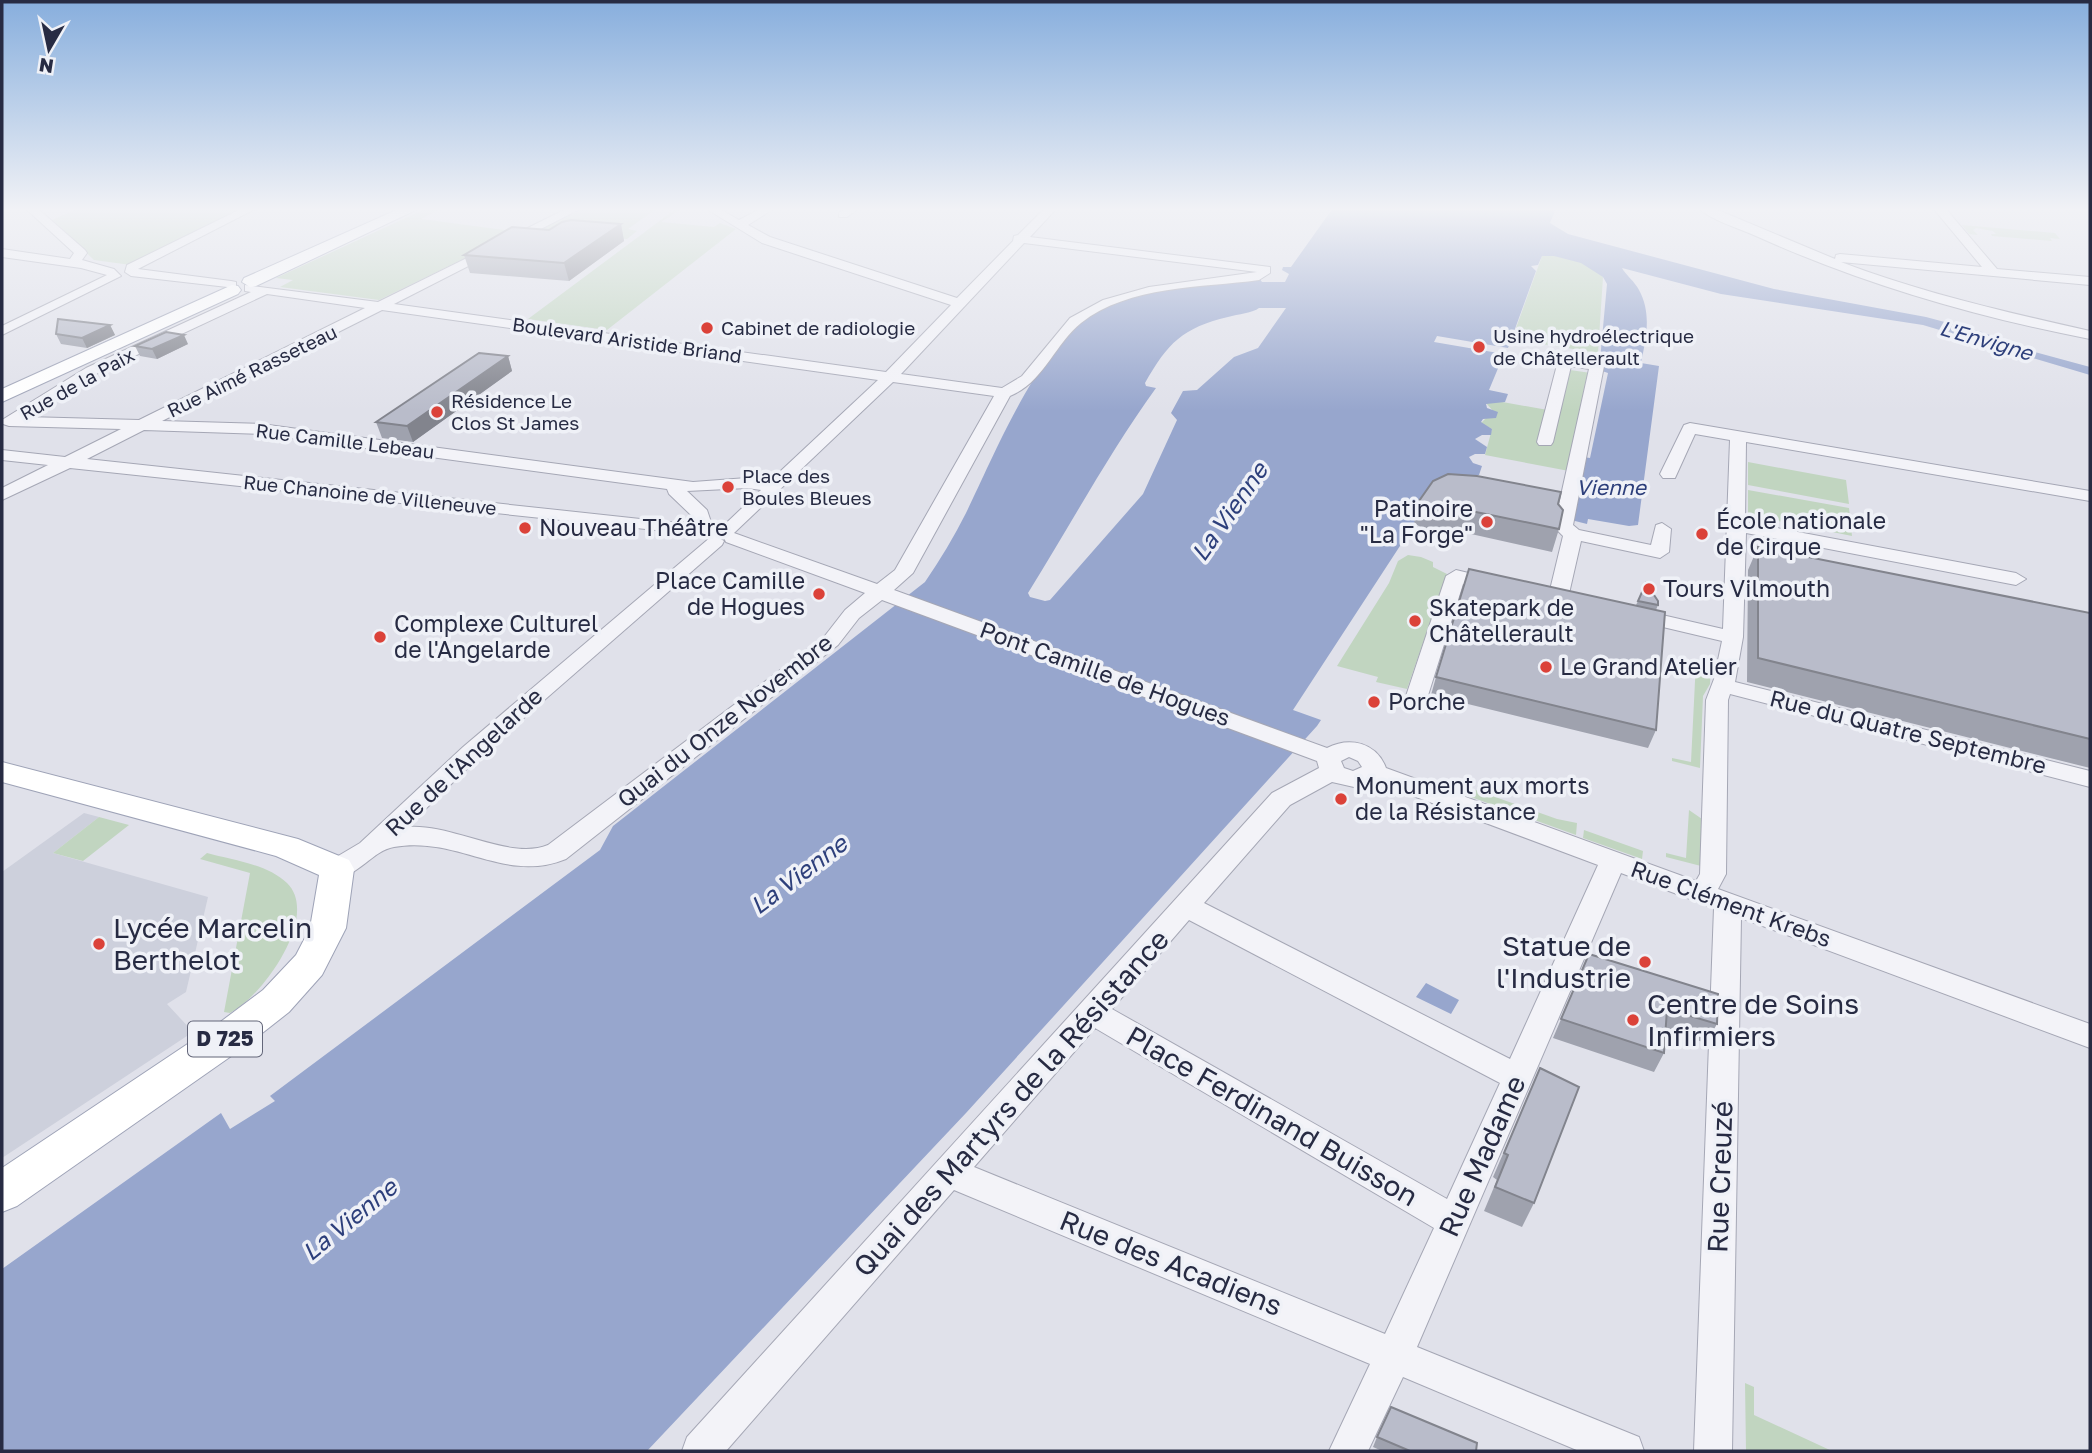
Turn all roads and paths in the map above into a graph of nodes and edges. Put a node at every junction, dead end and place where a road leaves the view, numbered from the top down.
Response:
1 (109, 276) edge
2 (170, 276) edge
3 (270, 276) edge
4 (442, 276) edge
5 (875, 276) edge
6 (983, 276) edge
7 (1259, 276) edge
8 (1868, 276) edge
9 (2034, 276) edge
10 (2090, 281) edge
11 (246, 287) junction
12 (958, 303) junction
13 (382, 306) junction
14 (2, 331) edge
15 (2090, 335) edge
16 (890, 376) junction
17 (1004, 393) junction
18 (2, 396) edge
19 (6, 422) edge
20 (141, 426) junction
21 (1545, 442) dead end
22 (1737, 444) joint
23 (2, 454) edge
24 (68, 462) junction
25 (1670, 474) dead end
26 (1907, 479) dead end
27 (686, 486) junction
28 (776, 486) junction
29 (2, 495) edge
30 (2090, 496) edge
31 (1568, 519) junction
32 (1735, 526) junction
33 (1662, 529) dead end
34 (719, 533) junction
35 (2016, 579) dead end
36 (891, 596) junction
37 (1558, 598) junction
38 (1580, 603) edge
39 (1616, 611) edge
40 (1733, 636) junction
41 (1725, 686) junction
42 (1413, 705) dead end
43 (1331, 764) junction
44 (2, 772) edge
45 (2090, 779) edge
46 (378, 841) junction
47 (1613, 861) junction
48 (337, 869) junction
49 (1715, 898) junction
50 (1186, 906) junction
51 (1091, 1011) junction
52 (2090, 1035) edge
53 (1517, 1077) junction
54 (949, 1172) junction
55 (2, 1192) edge
56 (1452, 1221) junction
57 (1393, 1354) junction
58 (701, 1451) edge
59 (1348, 1451) edge
60 (1625, 1451) edge
61 (1713, 1451) edge

1 - 14 street
2 - 11 street, Boulevard Aristide Briand
3 - 11 main road
4 - 13 street, Rue Aimé Rasseteau
5 - 12 street
6 - 12 street
7 - 17 street, Quai du Onze Novembre
8 - 15 street
9 - 10 street
11 - 13 street, Boulevard Aristide Briand
11 - 18 main road
11 - 19 street, Rue de la Paix
12 - 16 street, Rue de l'Angelarde
13 - 16 street, Boulevard Aristide Briand
13 - 20 street, Rue Aimé Rasseteau
16 - 17 street, Boulevard Aristide Briand
16 - 28 street, Rue de l'Angelarde
17 - 36 street, Quai du Onze Novembre
19 - 20 street, Rue Camille Lebeau
20 - 24 street, Rue Aimé Rasseteau
20 - 27 street, Rue Camille Lebeau
21 - 31 street
22 - 26 street
22 - 32 street, Rue Creuzé
23 - 24 street, Rue Chanoine de Villeneuve
24 - 29 street, Rue Aimé Rasseteau
24 - 34 street, Rue Chanoine de Villeneuve
25 - 30 street
27 - 28 street
27 - 34 street
28 - 34 street, Rue de l'Angelarde
31 - 33 street
31 - 37 street
32 - 35 street
32 - 40 street, Rue Creuzé
34 - 36 street
34 - 46 street, Rue de l'Angelarde
36 - 43 street, Pont Camille de Hogues
36 - 46 street, Quai du Onze Novembre
37 - 38 street
37 - 42 street
39 - 40 street
40 - 41 street, Rue Creuzé
41 - 45 street, Rue du Quatre Septembre
41 - 49 street, Rue Creuzé
43 - 47 street, Rue Clément Krebs
43 - 50 street, Quai des Martyrs de la Résistance
44 - 48 main road
46 - 48 street, Rue de l'Angelarde
47 - 49 street, Rue Clément Krebs
47 - 53 street, Rue Madame
48 - 55 main road, D 725
49 - 52 street, Rue Clément Krebs
49 - 61 street, Rue Creuzé
50 - 51 street, Quai des Martyrs de la Résistance
50 - 53 street
51 - 54 street, Quai des Martyrs de la Résistance
51 - 56 street, Place Ferdinand Buisson
53 - 56 street, Rue Madame
54 - 57 street, Rue des Acadiens
54 - 58 street, Quai des Martyrs de la Résistance
56 - 57 street, Rue Madame
57 - 59 street, Rue Madame
57 - 60 street, Rue des Acadiens

